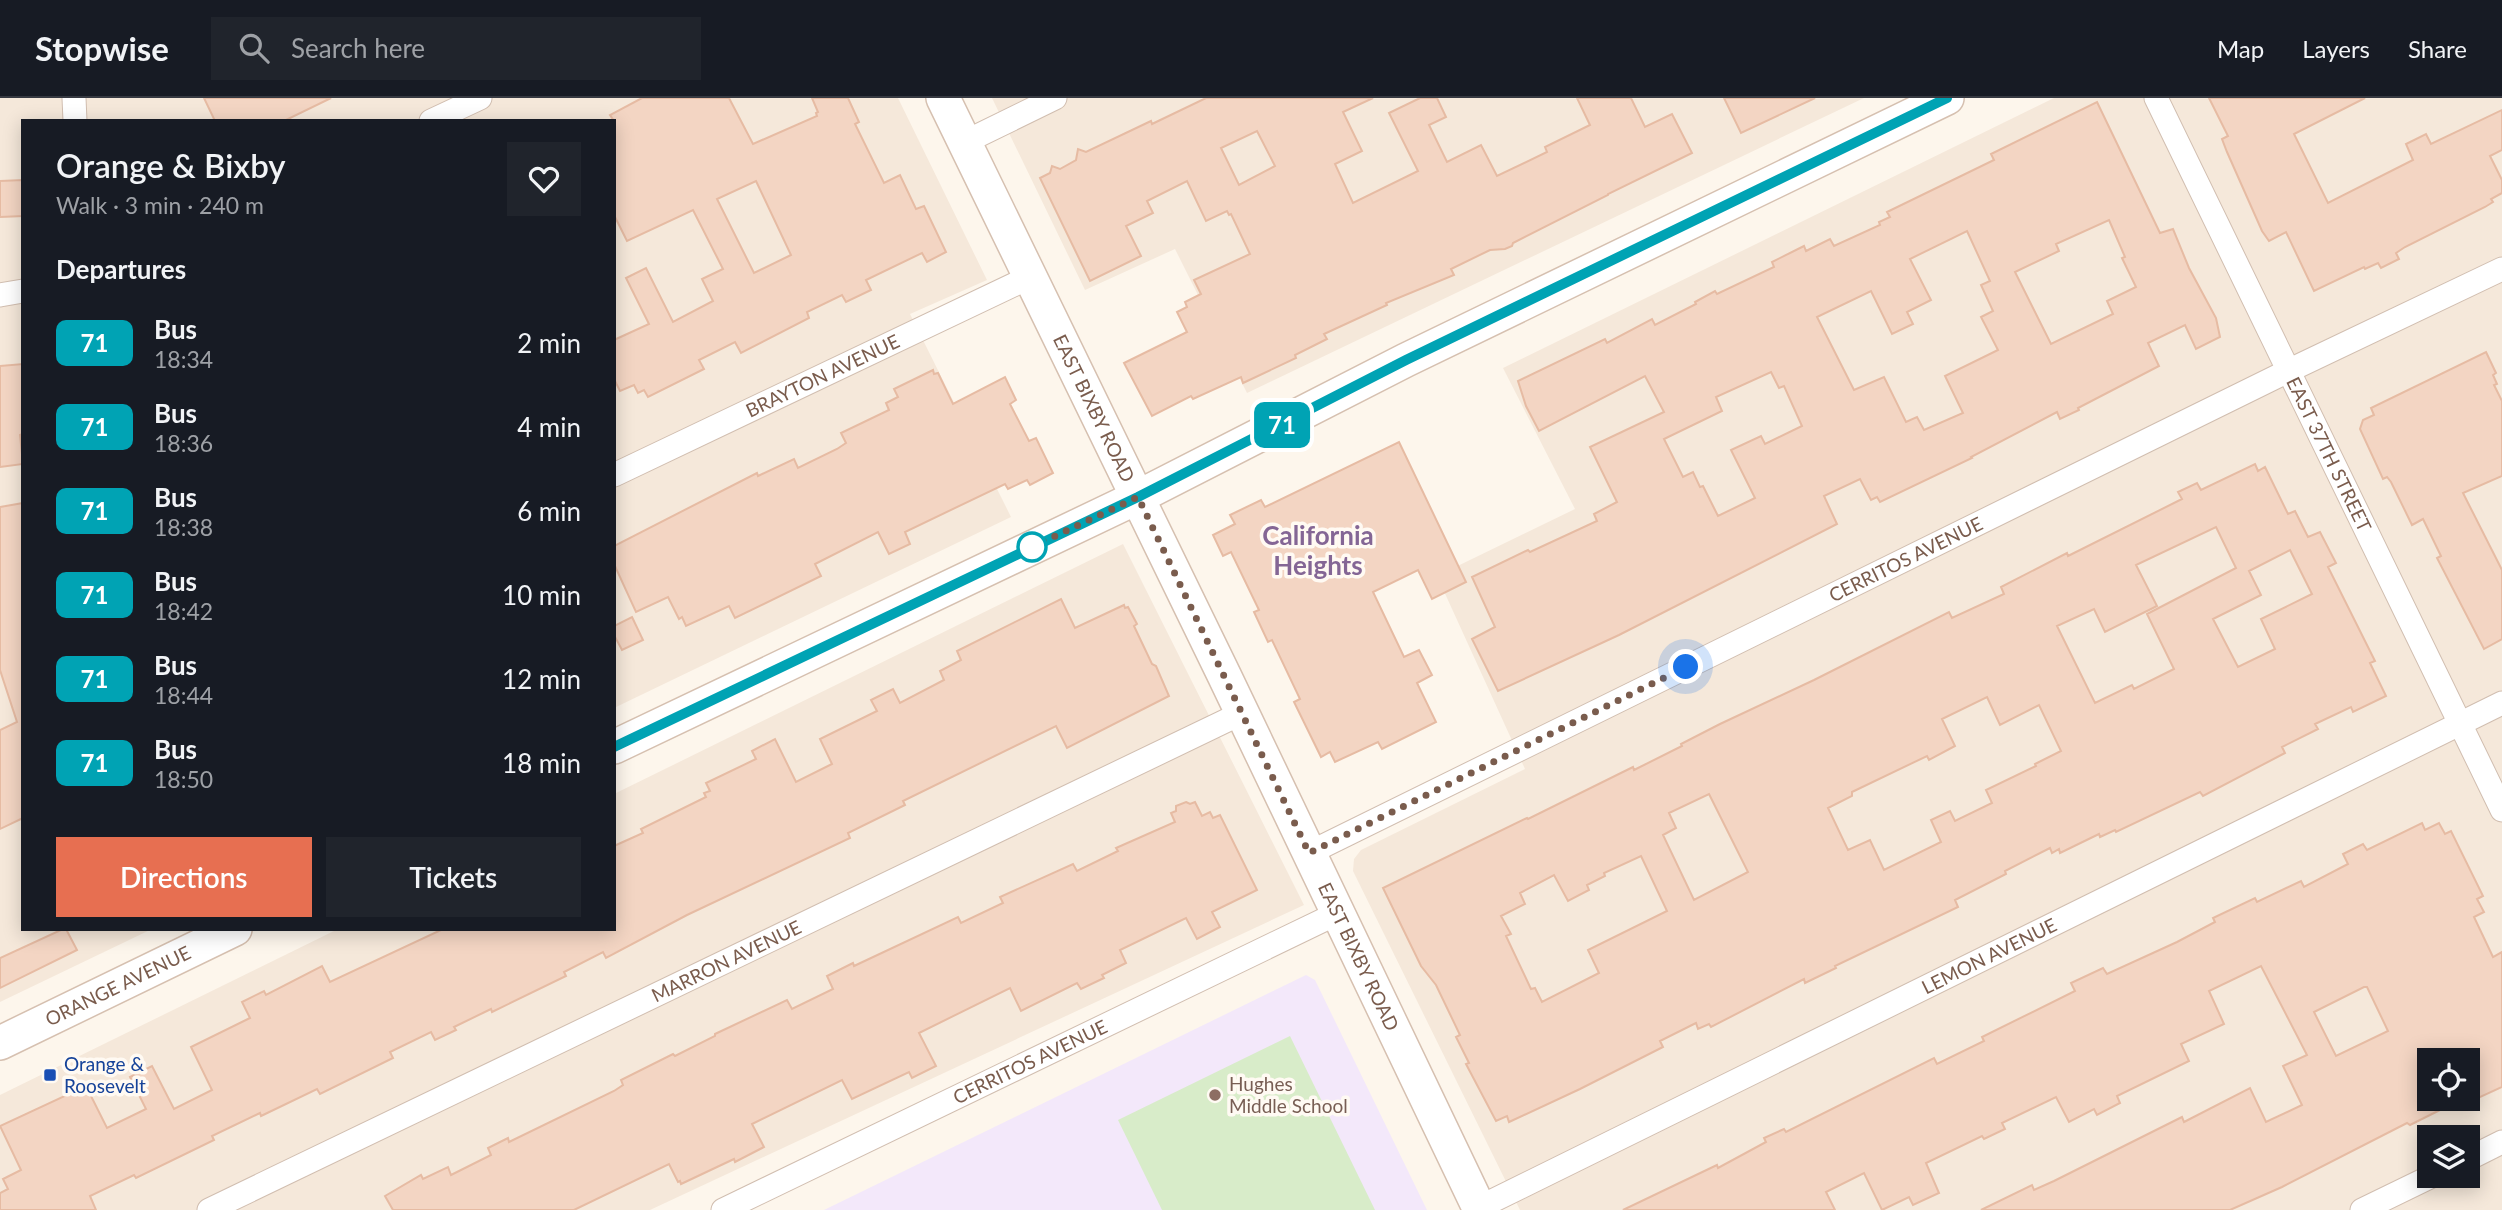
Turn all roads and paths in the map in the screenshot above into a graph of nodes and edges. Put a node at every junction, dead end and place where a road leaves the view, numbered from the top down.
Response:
1 (74, 98) edge
2 (480, 98) edge
3 (943, 98) edge
4 (1055, 98) edge
5 (1947, 98) edge
6 (2156, 98) edge
7 (75, 119) edge
8 (435, 119) edge
9 (965, 142) junction
10 (2502, 269) edge
11 (1030, 277) junction
12 (21, 292) edge
13 (0, 295) edge
14 (2288, 371) junction
15 (616, 474) edge
16 (1138, 497) junction
17 (2502, 703) edge
18 (1242, 713) junction
19 (2460, 723) junction
20 (616, 746) edge
21 (2502, 810) edge
22 (1309, 853) junction
23 (1338, 913) junction
24 (231, 931) edge
25 (0, 1043) edge
26 (2502, 1142) edge
27 (2480, 1153) edge
28 (2417, 1183) edge
29 (1479, 1209) edge
30 (209, 1210) edge
31 (723, 1210) edge
32 (2362, 1210) edge

1 - 7 street
2 - 8 street
3 - 9 street, EAST BIXBY ROAD
4 - 9 street
5 - 16 street
6 - 14 street, EAST 37TH STREET
9 - 11 street, EAST BIXBY ROAD
10 - 14 street, CERRITOS AVENUE
11 - 15 street, BRAYTON AVENUE
11 - 16 street, EAST BIXBY ROAD
12 - 13 street
14 - 19 street, EAST 37TH STREET
14 - 22 street, CERRITOS AVENUE
16 - 18 street, EAST BIXBY ROAD
16 - 20 street
17 - 19 street, LEMON AVENUE
18 - 22 street, EAST BIXBY ROAD
18 - 30 street, MARRON AVENUE
19 - 21 street, EAST 37TH STREET
19 - 29 street, LEMON AVENUE
22 - 23 street, EAST BIXBY ROAD
23 - 29 street, EAST BIXBY ROAD
23 - 31 street, CERRITOS AVENUE
24 - 25 street, ORANGE AVENUE
26 - 27 street
28 - 32 street

